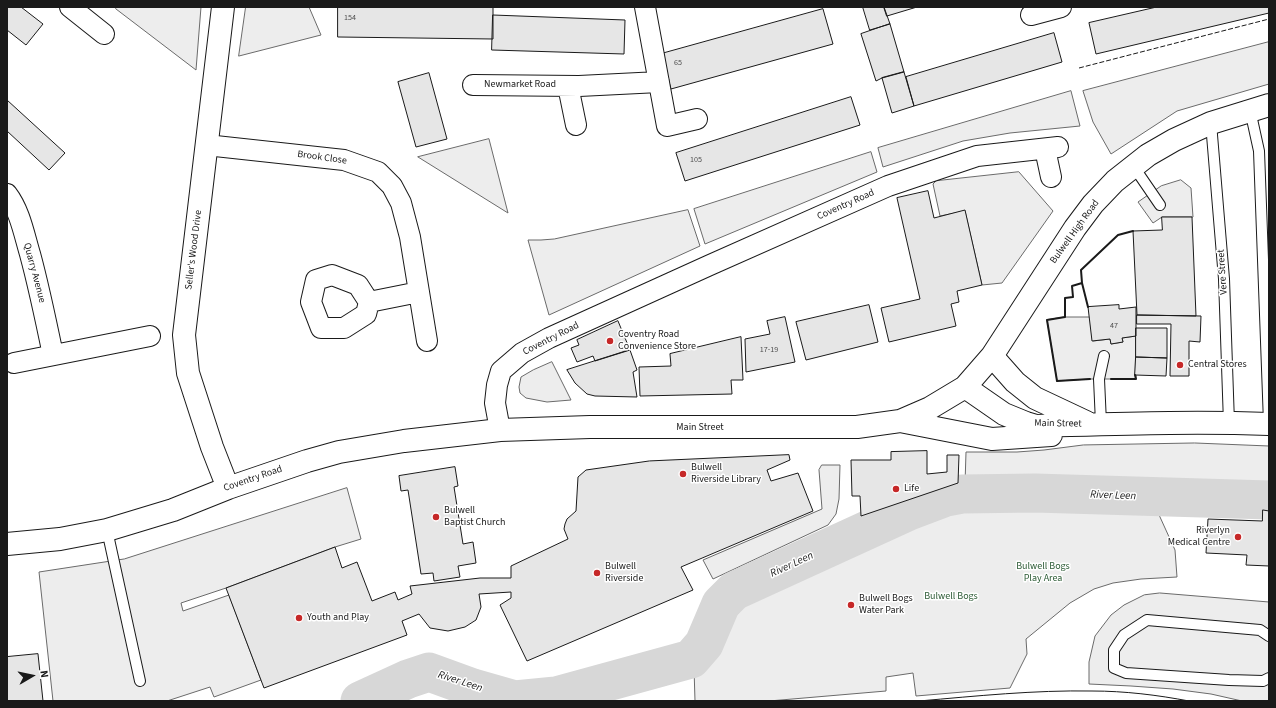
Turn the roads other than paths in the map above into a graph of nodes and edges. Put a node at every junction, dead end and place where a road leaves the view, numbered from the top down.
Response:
1 (70, 7) edge
2 (223, 7) edge
3 (645, 7) edge
4 (1060, 7) edge
5 (1032, 15) dead end
6 (104, 34) dead end
7 (659, 82) junction
8 (473, 85) dead end
9 (568, 86) junction
10 (1260, 108) edge
11 (697, 118) dead end
12 (1211, 123) junction
13 (576, 125) dead end
14 (206, 145) junction
15 (1134, 167) junction
16 (1051, 178) dead end
17 (7, 194) edge
18 (1160, 205) dead end
19 (419, 292) junction
20 (370, 302) dead end
21 (150, 336) dead end
22 (427, 341) dead end
23 (53, 355) junction
24 (992, 356) junction
25 (1104, 356) dead end
26 (14, 363) dead end
27 (965, 387) junction
28 (900, 421) junction
29 (1229, 422) junction
30 (1096, 424) junction
31 (1269, 424) edge
32 (500, 430) junction
33 (228, 488) junction
34 (107, 530) junction
35 (7, 544) edge
36 (1269, 636) edge
37 (1269, 678) edge
38 (140, 681) dead end

1 - 6 street
2 - 14 street, Seller's Wood Drive
3 - 7 street
4 - 5 street
7 - 9 street, Newmarket Road
7 - 11 street
8 - 9 street, Newmarket Road
9 - 13 street, Newmarket Road
10 - 12 street, Bulwell High Road
10 - 31 lane
12 - 15 street, Bulwell High Road
12 - 29 lane, Vere Street
14 - 19 street, Brook Close
14 - 33 street, Seller's Wood Drive
15 - 18 lane
15 - 24 street, Bulwell High Road
16 - 32 street, Coventry Road
17 - 23 street, Quarry Avenue
19 - 20 street
19 - 22 street, Brook Close
21 - 23 street
23 - 26 street
24 - 27 street, Bulwell High Road
24 - 30 street, Main Street
25 - 30 lane
27 - 28 street, Main Street
27 - 30 street, Main Street
28 - 30 street, Main Street
28 - 32 street, Main Street
29 - 30 street, Main Street
29 - 31 street, Main Street
32 - 33 street, Coventry Road
33 - 34 street, Coventry Road
34 - 35 street, Coventry Road
34 - 38 lane
36 - 37 lane

